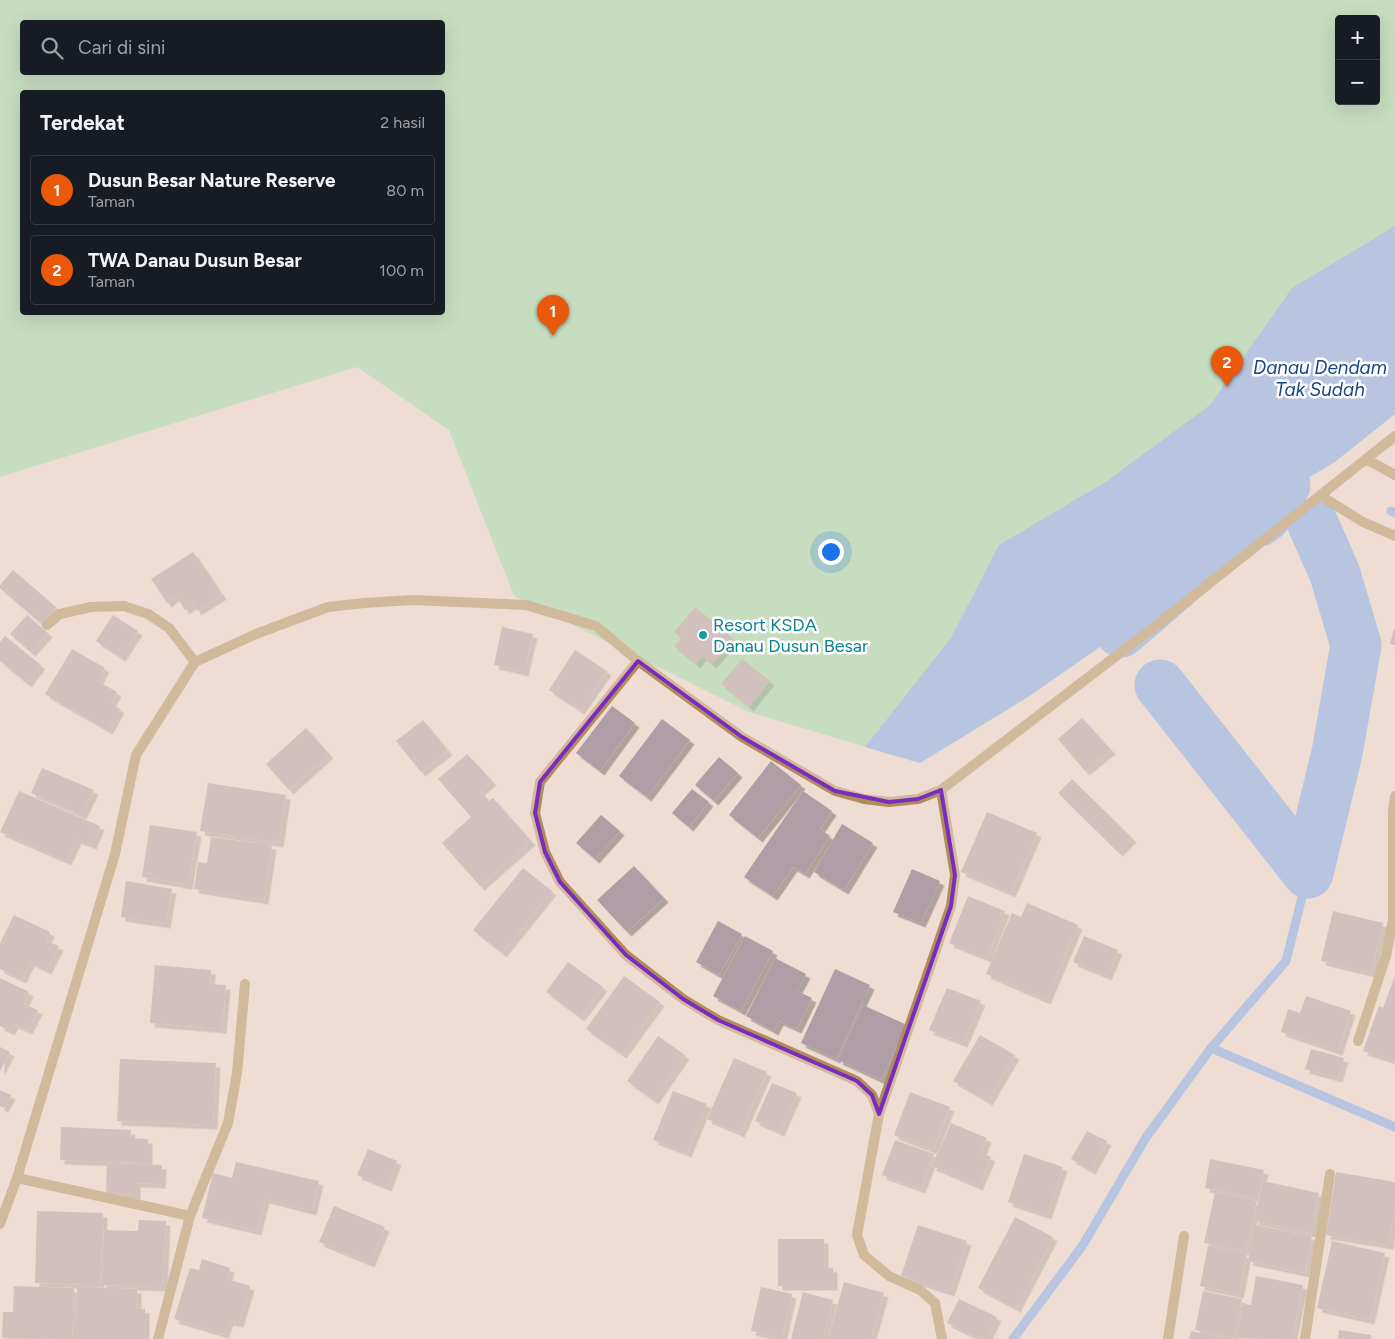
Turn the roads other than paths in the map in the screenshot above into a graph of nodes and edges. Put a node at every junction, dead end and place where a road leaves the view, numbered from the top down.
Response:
1 (1395, 436) edge
2 (1362, 462) junction
3 (1395, 475) edge
4 (1321, 496) junction
5 (1395, 536) edge
6 (47, 626) dead end
7 (638, 661) junction
8 (195, 662) junction
9 (941, 790) junction
10 (1395, 796) edge
11 (245, 984) dead end
12 (1358, 1041) dead end
13 (879, 1114) junction
14 (1330, 1174) dead end
15 (17, 1178) junction
16 (190, 1216) junction
17 (0, 1224) edge
18 (1184, 1236) dead end
19 (158, 1339) edge
20 (942, 1339) edge
21 (1168, 1339) edge
22 (1305, 1339) edge

1 - 2 street
2 - 3 street
2 - 4 street
4 - 5 street
4 - 9 street
6 - 8 street
7 - 8 street
7 - 9 street
7 - 13 street
8 - 15 street
9 - 13 street
10 - 12 street
11 - 16 street
13 - 20 street
14 - 22 street
15 - 16 street
15 - 17 street
16 - 19 street
18 - 21 street

